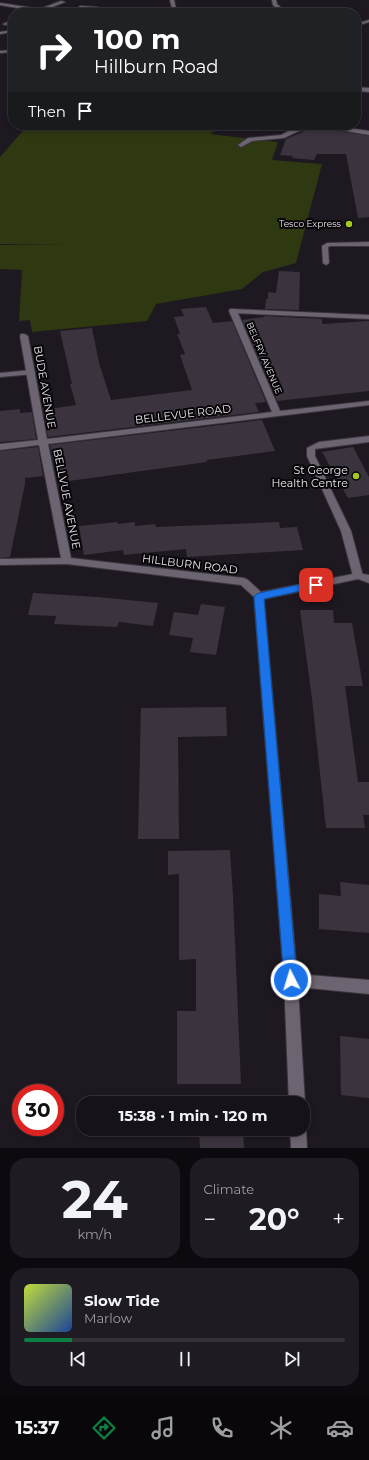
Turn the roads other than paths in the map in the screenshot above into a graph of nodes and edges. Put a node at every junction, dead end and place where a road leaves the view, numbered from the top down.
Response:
1 (274, 0) edge
2 (63, 2) dead end
3 (0, 4) edge
4 (80, 7) dead end
5 (27, 8) edge
6 (46, 8) edge
7 (97, 8) edge
8 (279, 8) edge
9 (8, 23) edge
10 (5, 24) dead end
11 (295, 130) edge
12 (339, 130) edge
13 (369, 133) edge
14 (241, 145) dead end
15 (369, 244) edge
16 (326, 263) dead end
17 (369, 317) edge
18 (24, 336) dead end
19 (30, 372) junction
20 (0, 375) edge
21 (369, 403) edge
22 (277, 414) junction
23 (369, 439) edge
24 (43, 442) junction
25 (0, 447) edge
26 (67, 561) junction
27 (0, 562) edge
28 (358, 576) junction
29 (369, 579) edge
30 (259, 596) junction
31 (291, 980) junction
32 (369, 987) edge
33 (297, 1096) edge
34 (298, 1136) edge
35 (299, 1148) edge

1 - 8 street
2 - 6 street
3 - 5 street
4 - 7 street
9 - 10 street
11 - 14 street
12 - 13 street
15 - 16 street
17 - 22 street, BELFRY AVENUE
18 - 19 street, BUDE AVENUE
19 - 20 street
19 - 24 street, BUDE AVENUE
21 - 22 street, BELLEVUE ROAD
22 - 24 street, BELLEVUE ROAD
23 - 28 street
24 - 25 street, BELLEVUE ROAD
24 - 26 street, BELLVUE AVENUE
26 - 27 street, HILLBURN ROAD
26 - 30 street, HILLBURN ROAD
28 - 29 street
28 - 30 street
30 - 31 street
31 - 32 street
31 - 33 street
34 - 35 street

